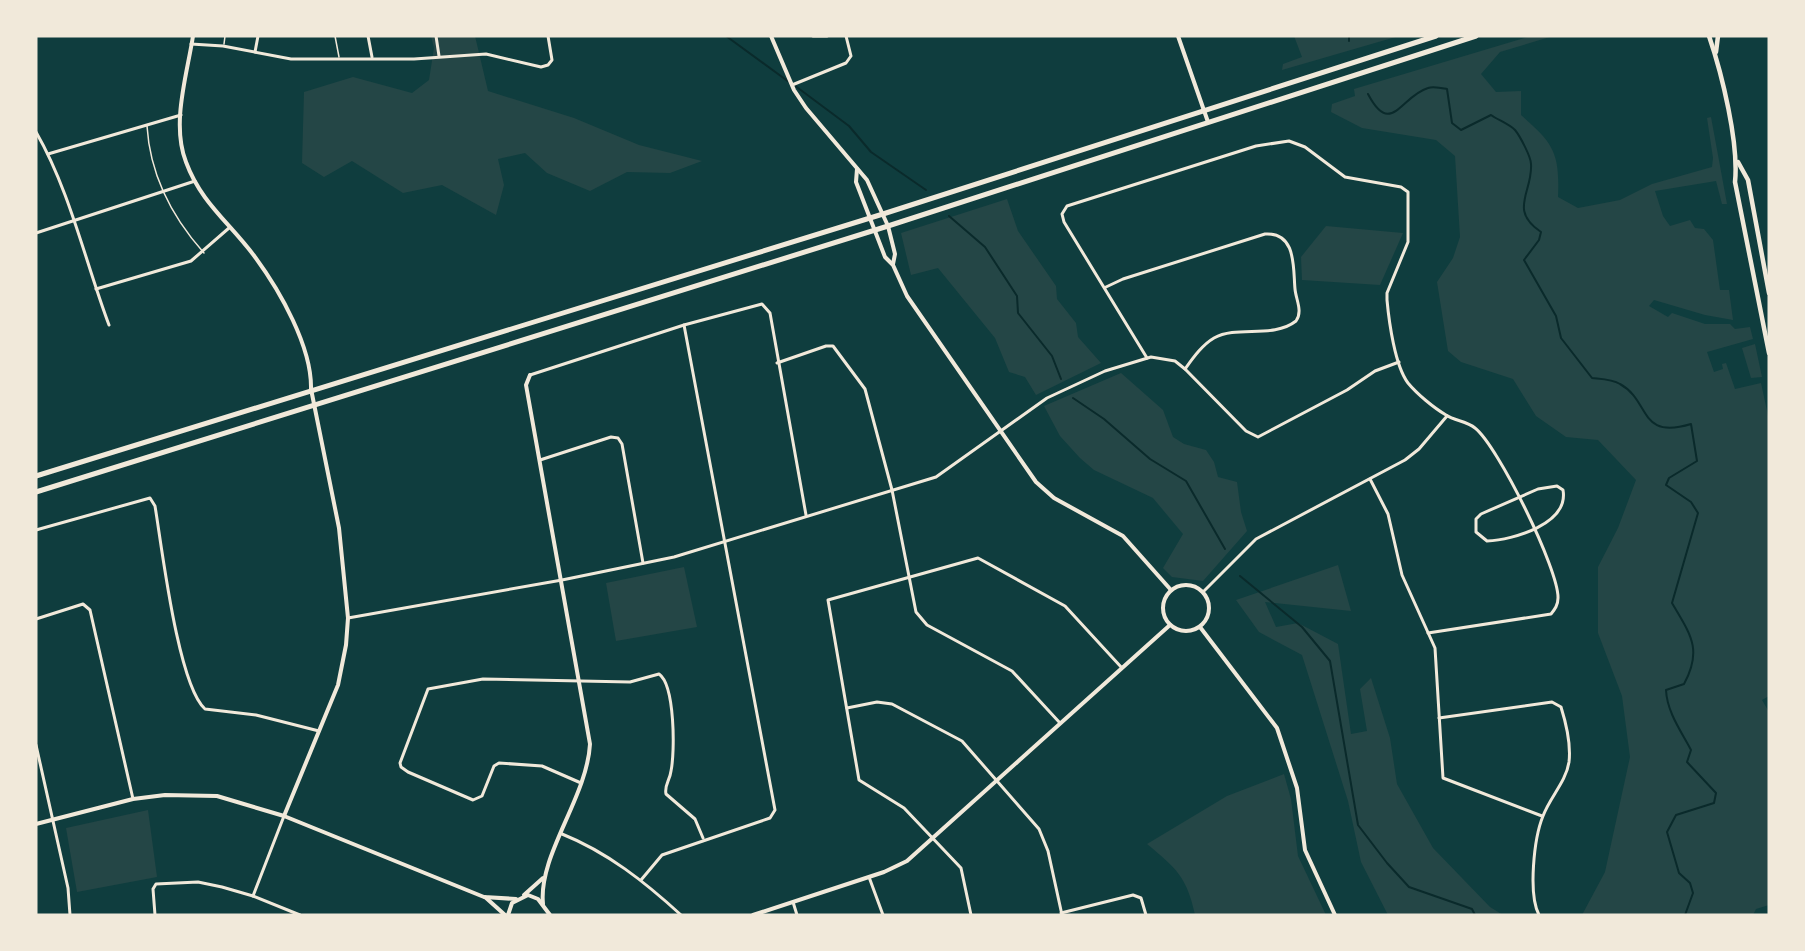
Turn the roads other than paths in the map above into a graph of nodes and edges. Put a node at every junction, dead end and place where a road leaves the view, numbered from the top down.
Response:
1 (193, 36) edge
2 (225, 36) edge
3 (258, 36) edge
4 (335, 36) edge
5 (368, 36) edge
6 (436, 36) edge
7 (548, 36) edge
8 (771, 36) edge
9 (813, 36) edge
10 (827, 36) edge
11 (846, 36) edge
12 (1178, 36) edge
13 (1436, 36) edge
14 (1476, 36) edge
15 (1709, 36) edge
16 (1718, 36) edge
17 (191, 44) junction
18 (223, 46) junction
19 (255, 52) junction
20 (1716, 55) junction
21 (439, 56) junction
22 (339, 57) junction
23 (372, 57) junction
24 (792, 85) junction
25 (1204, 110) junction
26 (181, 115) junction
27 (1208, 122) junction
28 (147, 125) junction
29 (36, 132) edge
30 (48, 154) junction
31 (1737, 161) junction
32 (857, 169) junction
33 (195, 181) junction
34 (162, 192) junction
35 (883, 214) junction
36 (871, 217) junction
37 (74, 222) junction
38 (888, 226) junction
39 (230, 228) junction
40 (875, 230) junction
41 (36, 233) edge
42 (204, 253) junction
43 (892, 265) junction
44 (1106, 287) junction
45 (96, 289) junction
46 (1769, 293) edge
47 (109, 325) dead end
48 (684, 325) junction
49 (1769, 353) edge
50 (1147, 358) junction
51 (1398, 362) junction
52 (777, 363) junction
53 (1185, 369) junction
54 (530, 375) joint
55 (311, 389) junction
56 (315, 405) junction
57 (1447, 416) junction
58 (1000, 432) junction
59 (540, 460) junction
60 (36, 476) edge
61 (1370, 478) junction
62 (892, 490) junction
63 (36, 492) edge
64 (1519, 497) junction
65 (806, 515) junction
66 (1534, 529) junction
67 (36, 530) edge
68 (725, 542) junction
69 (643, 563) junction
70 (908, 577) junction
71 (562, 580) junction
72 (1171, 590) junction
73 (1203, 591) junction
74 (348, 618) junction
75 (36, 620) edge
76 (1170, 625) junction
77 (1200, 627) junction
78 (1428, 633) junction
79 (1122, 668) junction
80 (580, 680) junction
81 (847, 708) junction
82 (1439, 718) junction
83 (1060, 723) junction
84 (319, 731) junction
85 (36, 745) edge
86 (997, 780) junction
87 (582, 783) junction
88 (133, 799) junction
89 (284, 816) junction
90 (1542, 816) junction
91 (52, 820) junction
92 (36, 824) edge
93 (562, 834) junction
94 (703, 838) junction
95 (933, 838) junction
96 (869, 877) junction
97 (543, 878) junction
98 (641, 880) junction
99 (253, 896) junction
100 (522, 896) junction
101 (484, 897) junction
102 (516, 899) junction
103 (793, 902) junction
104 (544, 905) junction
105 (1062, 914) edge
106 (70, 915) edge
107 (155, 915) edge
108 (300, 915) edge
109 (507, 915) edge
110 (548, 915) edge
111 (681, 915) edge
112 (753, 915) edge
113 (796, 915) edge
114 (883, 915) edge
115 (971, 915) edge
116 (1146, 915) edge
117 (1335, 915) edge
118 (1539, 915) edge

1 - 17 street
2 - 18 lane
3 - 19 street
4 - 22 lane
5 - 23 street
6 - 21 street
7 - 21 street
8 - 24 street
9 - 10 street
11 - 24 street
12 - 25 street
13 - 25 main road
14 - 27 main road
15 - 20 main road
16 - 20 main road
17 - 18 street
17 - 26 street
18 - 19 street
19 - 22 street
20 - 31 main road
21 - 23 street
22 - 23 street
24 - 32 street
25 - 27 street
25 - 35 main road
26 - 28 street
26 - 33 street
27 - 38 main road
28 - 30 street
28 - 34 lane
29 - 30 street
30 - 37 street
31 - 46 main road
31 - 49 main road
32 - 35 street
32 - 36 street
33 - 34 street
33 - 39 street
34 - 37 street
34 - 42 lane
35 - 36 main road
35 - 38 street
36 - 40 street
36 - 55 main road
37 - 41 street
37 - 45 street
38 - 40 main road
38 - 43 street
39 - 42 street
39 - 55 street
40 - 43 street
40 - 56 main road
42 - 45 street
43 - 58 street
44 - 50 street
44 - 51 street
44 - 53 street
45 - 47 street
48 - 52 street
48 - 54 street
48 - 68 street
50 - 53 street
50 - 58 street
51 - 53 street
51 - 57 street
52 - 62 street
52 - 65 street
54 - 59 street
55 - 56 street
55 - 60 main road
56 - 63 main road
56 - 74 street
57 - 61 street
57 - 64 street
58 - 62 street
58 - 72 street
59 - 69 street
59 - 71 street
61 - 73 street
61 - 78 street
62 - 65 street
62 - 70 street
64 - 66 street
64 - 66 street
64 - 66 street
65 - 68 street
66 - 78 street
67 - 84 street
68 - 69 street
68 - 94 street
69 - 71 street
70 - 79 street
70 - 81 street
70 - 83 street
71 - 74 street
71 - 80 street
72 - 73 street
72 - 76 street
73 - 77 street
74 - 84 street
75 - 88 street
76 - 77 street
76 - 79 street
77 - 117 street
78 - 82 street
79 - 83 street
80 - 87 street
80 - 87 street
80 - 94 street
81 - 86 street
81 - 95 street
82 - 90 street
82 - 90 street
83 - 86 street
84 - 89 street
85 - 91 street
86 - 95 street
86 - 105 street
87 - 93 street
88 - 89 street
88 - 91 street
89 - 99 street
89 - 101 street
90 - 118 street
91 - 92 street
91 - 106 street
93 - 97 street
93 - 98 street
94 - 98 street
95 - 96 street
95 - 115 street
96 - 103 street
96 - 114 street
97 - 100 street
97 - 104 street
98 - 111 street
99 - 107 street
99 - 108 street
100 - 102 street
100 - 104 street
101 - 102 street
101 - 109 street
102 - 109 street
103 - 112 street
103 - 113 street
104 - 110 street
105 - 116 street

